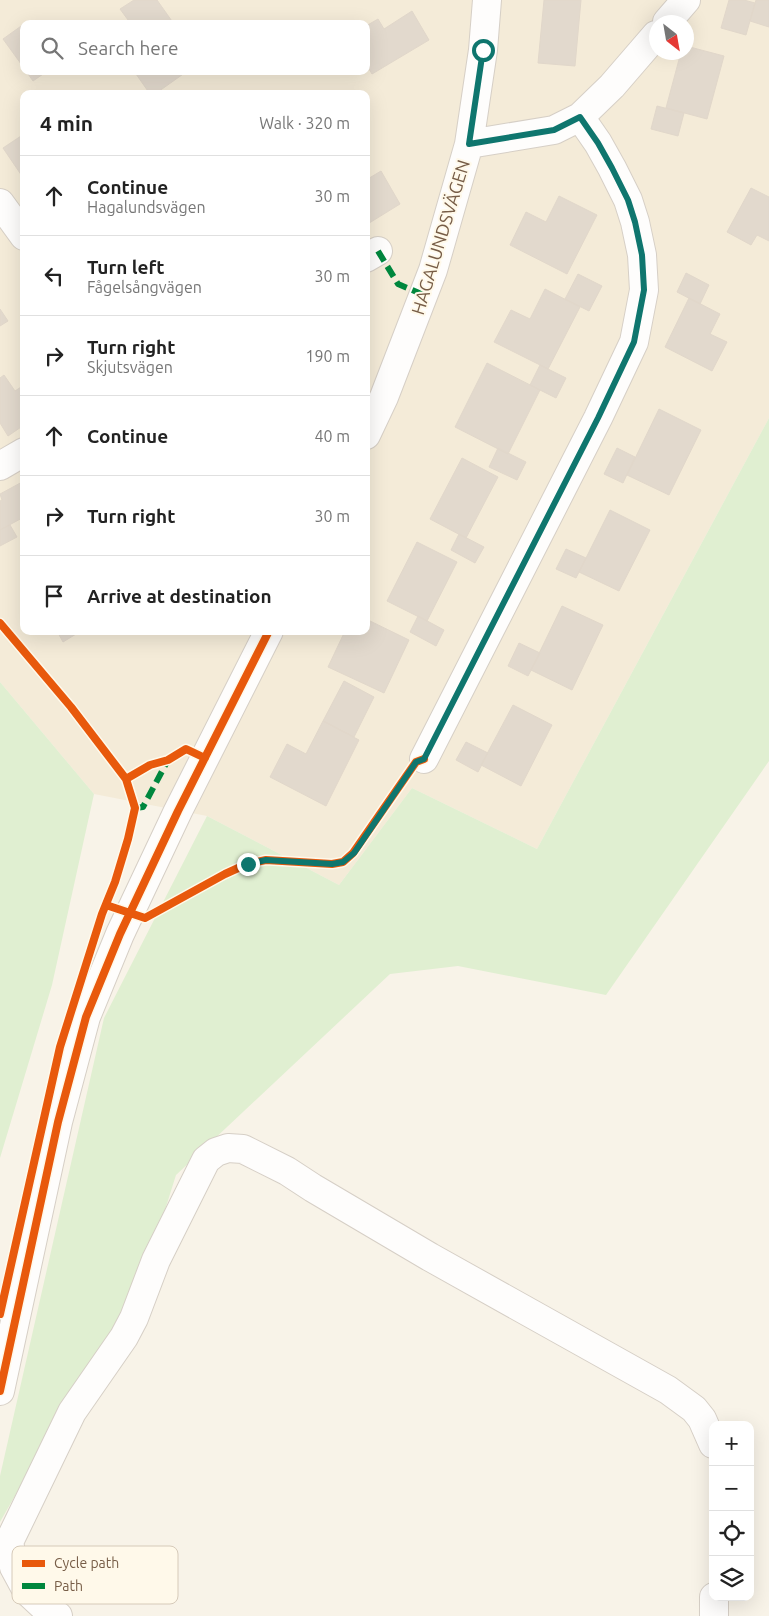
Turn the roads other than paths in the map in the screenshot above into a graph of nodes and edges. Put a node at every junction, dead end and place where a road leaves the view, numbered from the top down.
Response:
1 (487, 0) edge
2 (686, 0) edge
3 (673, 15) edge
4 (649, 43) edge
5 (580, 117) junction
6 (469, 144) junction
7 (0, 203) edge
8 (20, 230) edge
9 (370, 427) edge
10 (20, 454) edge
11 (0, 466) edge
12 (267, 635) edge
13 (424, 759) dead end
14 (0, 1391) edge
15 (709, 1435) edge
16 (12, 1557) edge
17 (714, 1601) edge
18 (41, 1604) edge
19 (58, 1616) edge
20 (714, 1616) edge

1 - 6 street, HAGALUNDSVÄGEN
2 - 3 street
4 - 5 street
5 - 6 street
5 - 13 street
6 - 9 street, HAGALUNDSVÄGEN
7 - 8 street
10 - 11 street
12 - 14 street
15 - 16 street
17 - 20 street
18 - 19 street

